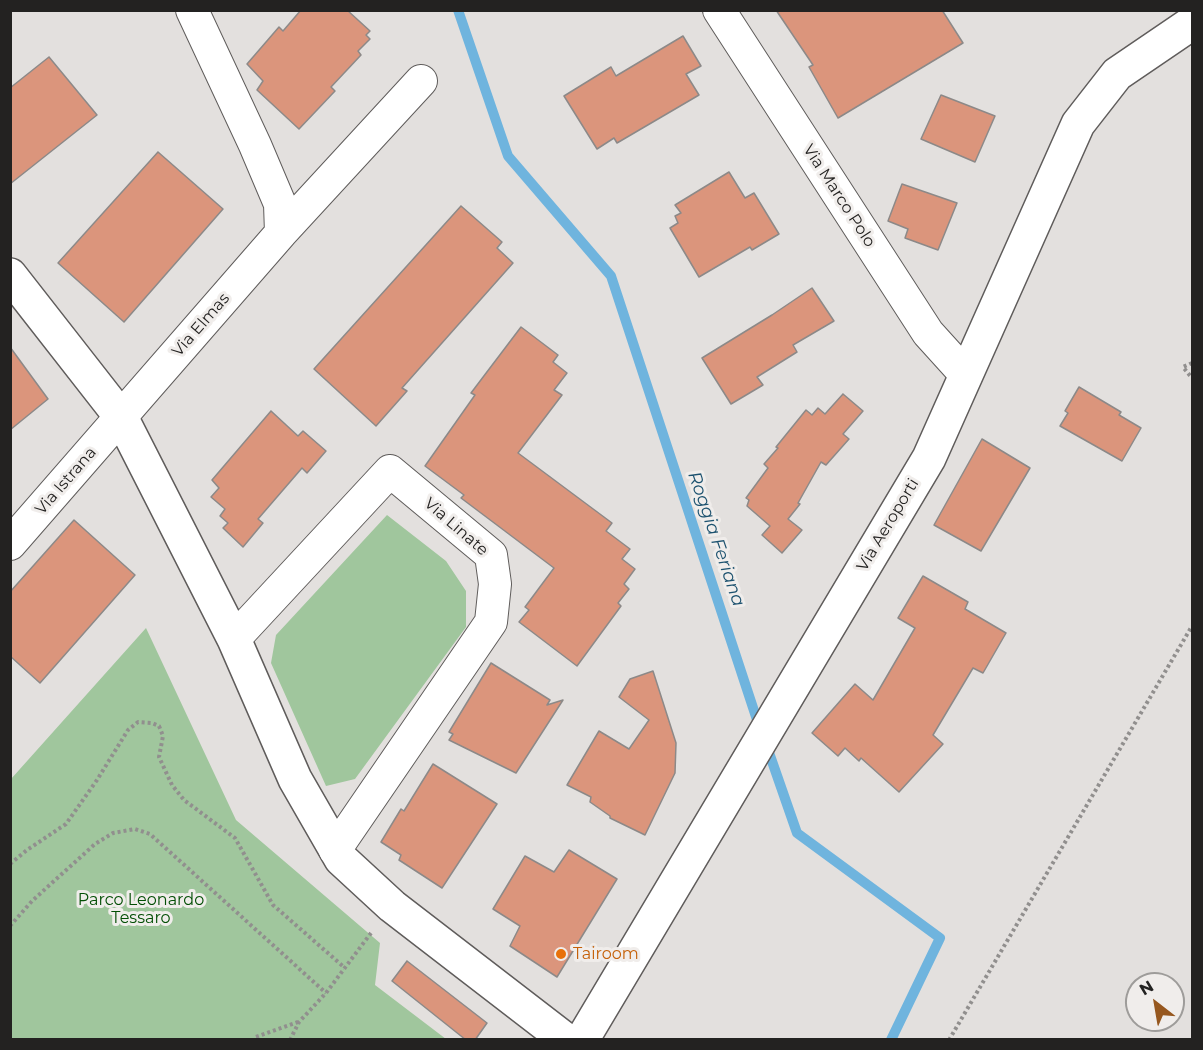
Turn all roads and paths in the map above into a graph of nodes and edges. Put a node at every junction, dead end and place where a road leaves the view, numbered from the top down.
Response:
1 (192, 10) edge
2 (718, 10) edge
3 (1192, 23) edge
4 (421, 81) dead end
5 (281, 233) junction
6 (10, 274) edge
7 (1192, 363) edge
8 (966, 375) junction
9 (1192, 378) edge
10 (121, 417) junction
11 (10, 544) edge
12 (1192, 626) edge
13 (234, 639) junction
14 (335, 850) junction
15 (10, 864) edge
16 (392, 906) junction
17 (10, 926) edge
18 (345, 968) junction
19 (326, 993) junction
20 (299, 1022) junction
21 (256, 1037) dead end
22 (290, 1040) edge
23 (566, 1040) edge
24 (582, 1040) edge
25 (949, 1040) edge

1 - 5 street
2 - 8 street, Via Marco Polo
3 - 8 street, Via Aeroporti
4 - 5 street, Via Elmas
5 - 10 street, Via Elmas
6 - 10 street
7 - 9 path
8 - 24 street, Via Aeroporti
10 - 11 street, Via Istrana
10 - 13 street
12 - 25 path
13 - 14 street
13 - 14 street, Via Linate
14 - 16 street
15 - 18 path
16 - 18 path
16 - 23 street
17 - 19 path
18 - 19 path
19 - 20 path
20 - 21 path
20 - 22 path

